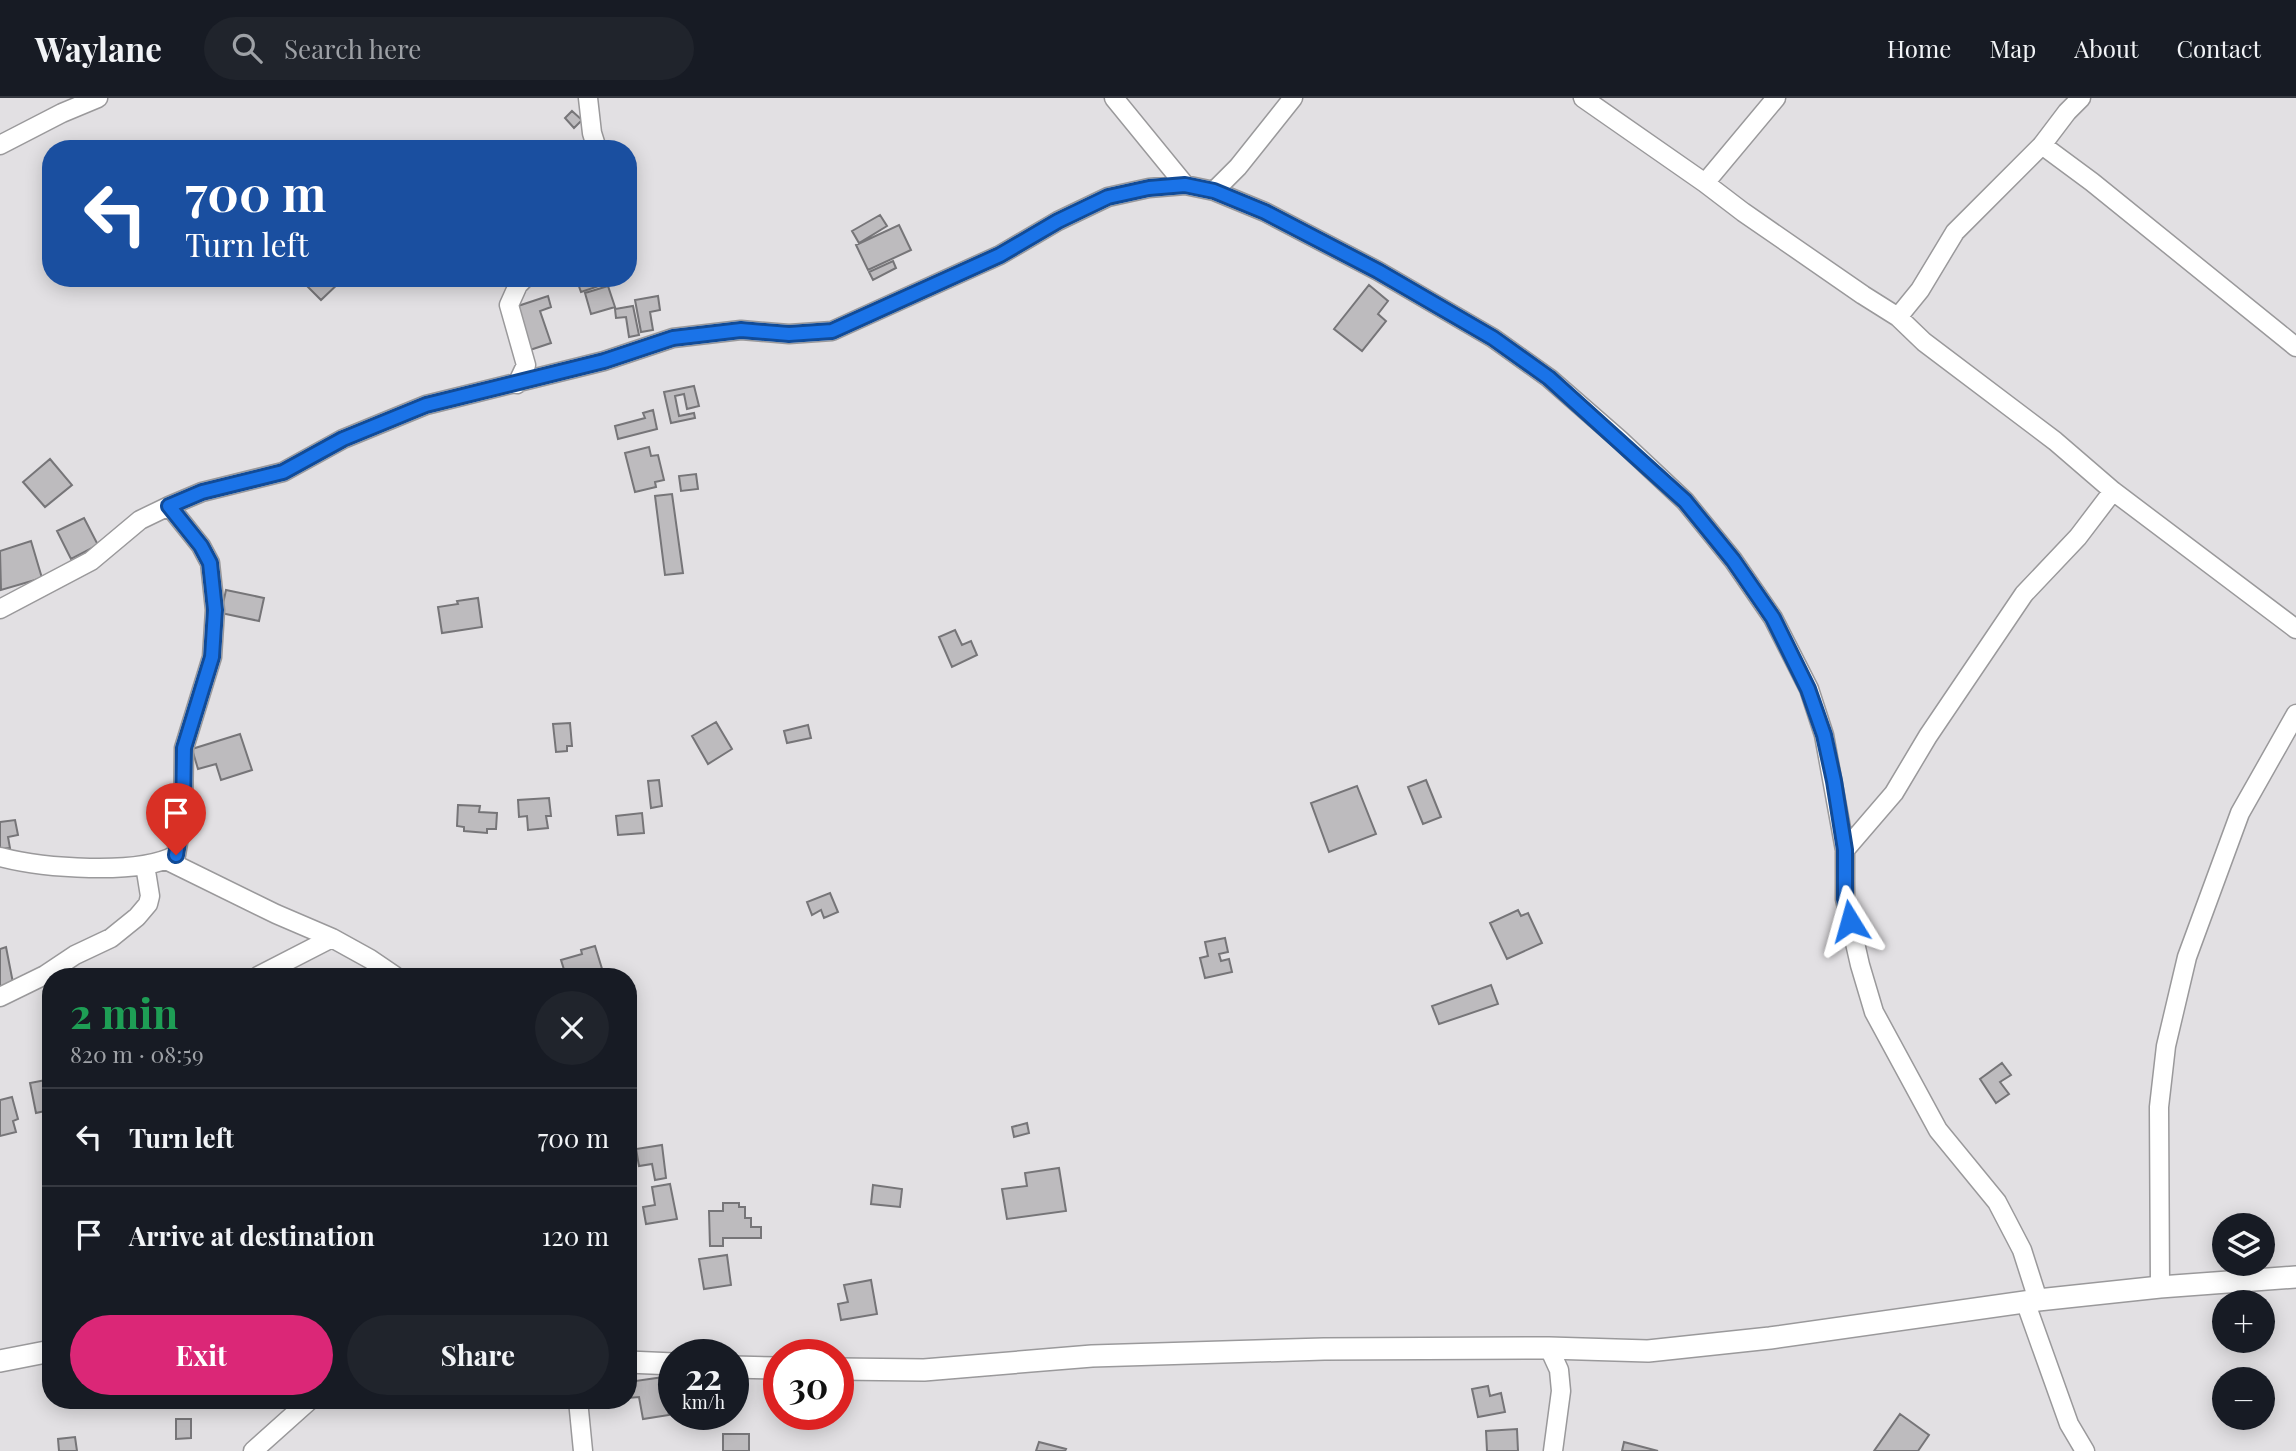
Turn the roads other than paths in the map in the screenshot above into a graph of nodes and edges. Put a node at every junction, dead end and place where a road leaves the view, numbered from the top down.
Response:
1 (98, 98) edge
2 (588, 98) edge
3 (1114, 98) edge
4 (1293, 98) edge
5 (1583, 98) edge
6 (1776, 98) edge
7 (2081, 98) edge
8 (594, 140) edge
9 (0, 145) edge
10 (2042, 145) junction
11 (1705, 183) junction
12 (1185, 185) junction
13 (1214, 191) junction
14 (517, 287) edge
15 (1898, 317) junction
16 (2296, 347) edge
17 (517, 384) junction
18 (2113, 491) junction
19 (169, 506) junction
20 (0, 610) edge
21 (2296, 629) edge
22 (2296, 714) edge
23 (1845, 850) junction
24 (0, 857) edge
25 (166, 860) junction
26 (145, 865) junction
27 (332, 939) junction
28 (56, 968) edge
29 (274, 968) edge
30 (383, 968) edge
31 (42, 976) edge
32 (0, 997) edge
33 (2296, 1277) edge
34 (2160, 1287) junction
35 (2031, 1301) junction
36 (1549, 1348) junction
37 (42, 1353) edge
38 (0, 1360) edge
39 (637, 1362) edge
40 (658, 1363) edge
41 (854, 1369) edge
42 (300, 1409) edge
43 (579, 1409) edge
44 (253, 1451) edge
45 (583, 1451) edge
46 (1553, 1451) edge
47 (2085, 1451) edge

1 - 9 street
2 - 8 street
3 - 12 street
4 - 13 street
5 - 11 street
6 - 11 street
7 - 10 street
10 - 15 street
10 - 16 street
11 - 15 street
12 - 13 street
12 - 17 street
13 - 23 street
14 - 17 street
15 - 18 street
17 - 19 street
18 - 21 street
18 - 23 street
19 - 20 street
19 - 25 street
22 - 34 street
23 - 35 street
24 - 26 street
25 - 26 street
25 - 27 street
26 - 28 street
27 - 29 street
27 - 30 street
31 - 32 street
33 - 34 street
34 - 35 street
35 - 36 street
35 - 47 street
36 - 41 street
36 - 46 street
37 - 38 street
39 - 40 street
42 - 44 street
43 - 45 street

